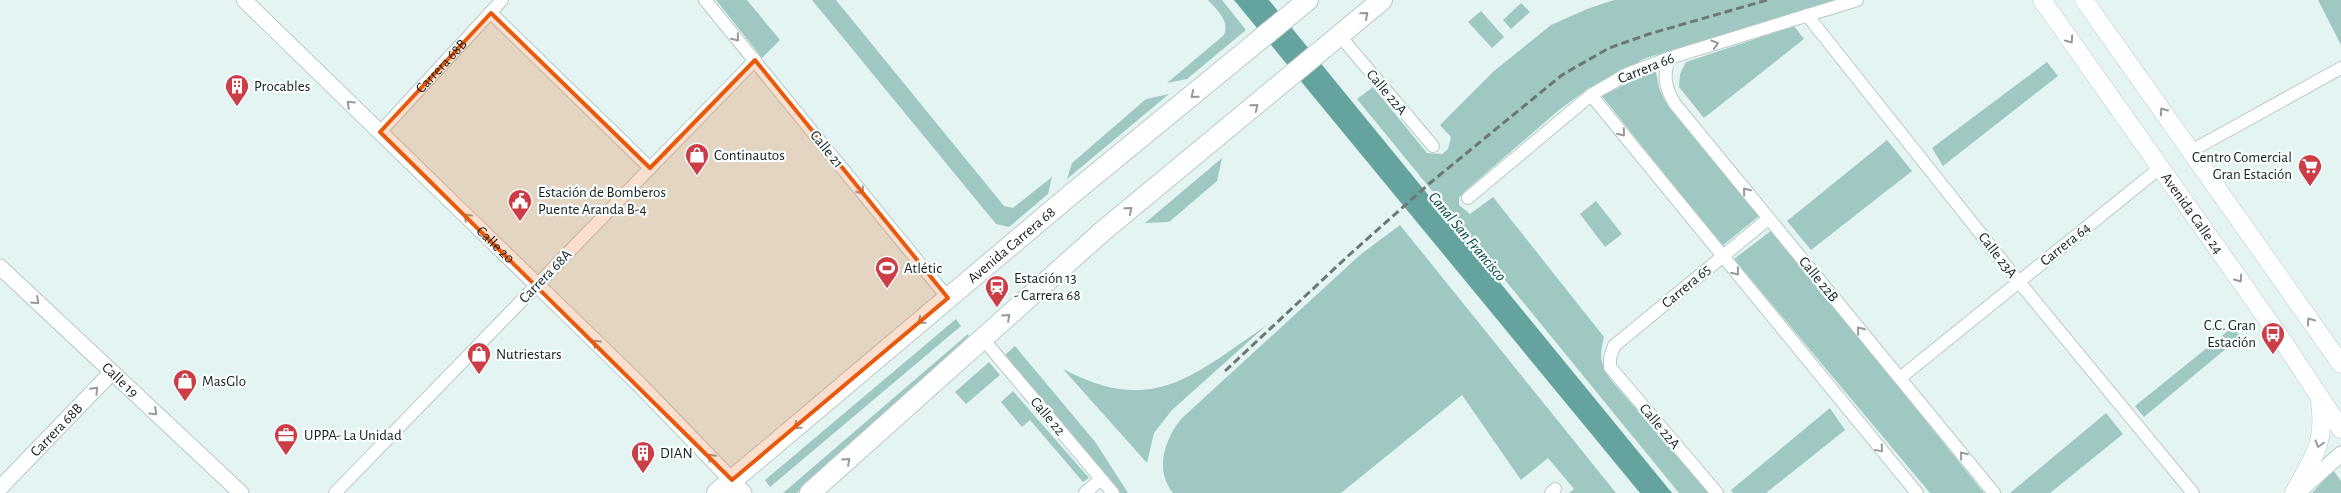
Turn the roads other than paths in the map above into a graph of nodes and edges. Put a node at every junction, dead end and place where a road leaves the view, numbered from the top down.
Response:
1 (244, 0) edge
2 (502, 0) edge
3 (706, 0) edge
4 (1308, 0) edge
5 (1382, 0) edge
6 (1857, 0) edge
7 (2042, 0) edge
8 (2084, 0) edge
9 (491, 13) junction
10 (1807, 16) junction
11 (1340, 36) junction
12 (1669, 58) junction
13 (755, 60) junction
14 (2341, 68) edge
15 (1591, 95) junction
16 (380, 132) junction
17 (1433, 146) dead end
18 (2191, 151) junction
19 (2161, 167) junction
20 (650, 168) junction
21 (1468, 198) dead end
22 (1768, 218) junction
23 (1722, 255) junction
24 (0, 267) edge
25 (2019, 282) junction
26 (537, 285) junction
27 (948, 298) junction
28 (983, 339) junction
29 (1610, 358) joint
30 (2340, 362) edge
31 (112, 372) junction
32 (1900, 378) junction
33 (2319, 396) junction
34 (2341, 430) edge
35 (2341, 454) edge
36 (1101, 480) junction
37 (0, 488) edge
38 (731, 489) edge
39 (241, 493) edge
40 (335, 493) edge
41 (810, 493) edge
42 (1085, 493) edge
43 (1113, 493) edge
44 (1717, 493) edge
45 (1917, 493) edge
46 (1994, 493) edge
47 (2193, 493) edge
48 (2296, 493) edge

16 -> 1 street, Calle 20
2 - 9 street, Carrera 68B
3 -> 13 street, Calle 21
4 -> 27 main road, Avenida Carrera 68
11 -> 5 main road
6 - 10 street, Carrera 66
7 -> 19 main road, Avenida Calle 24
18 -> 8 main road
9 - 16 street, Carrera 68B
9 - 20 street
12 -> 10 street, Carrera 66
10 - 25 street, Calle 23A
11 - 17 street, Calle 22A
28 -> 11 main road
12 - 15 street, Carrera 66
22 -> 12 street, Calle 22B
13 - 20 street, Carrera 68A
13 -> 27 street, Calle 21
14 - 18 street
15 - 21 street, Carrera 66
15 -> 23 street
26 -> 16 street, Calle 20
30 -> 18 main road
19 - 25 street, Carrera 64
19 -> 33 main road, Avenida Calle 24
20 - 26 street, Carrera 68A
22 - 23 street, Carrera 65
32 -> 22 street, Calle 22B
23 - 29 street, Carrera 65
23 -> 45 street
24 -> 31 street, Calle 19
25 - 32 street, Carrera 64
25 - 47 street, Calle 23A
38 -> 26 street, Calle 20
26 - 40 street, Carrera 68A
27 -> 38 main road, Avenida Carrera 68
28 - 36 street, Calle 22
41 -> 28 main road
29 - 44 street, Calle 22A
37 -> 31 street, Carrera 68B
31 -> 39 street, Calle 19
46 -> 32 street, Calle 22B
33 - 34 main road, Avenida Calle 24
33 -> 48 main road
35 - 48 street
36 - 42 street
36 - 43 street, Calle 22

